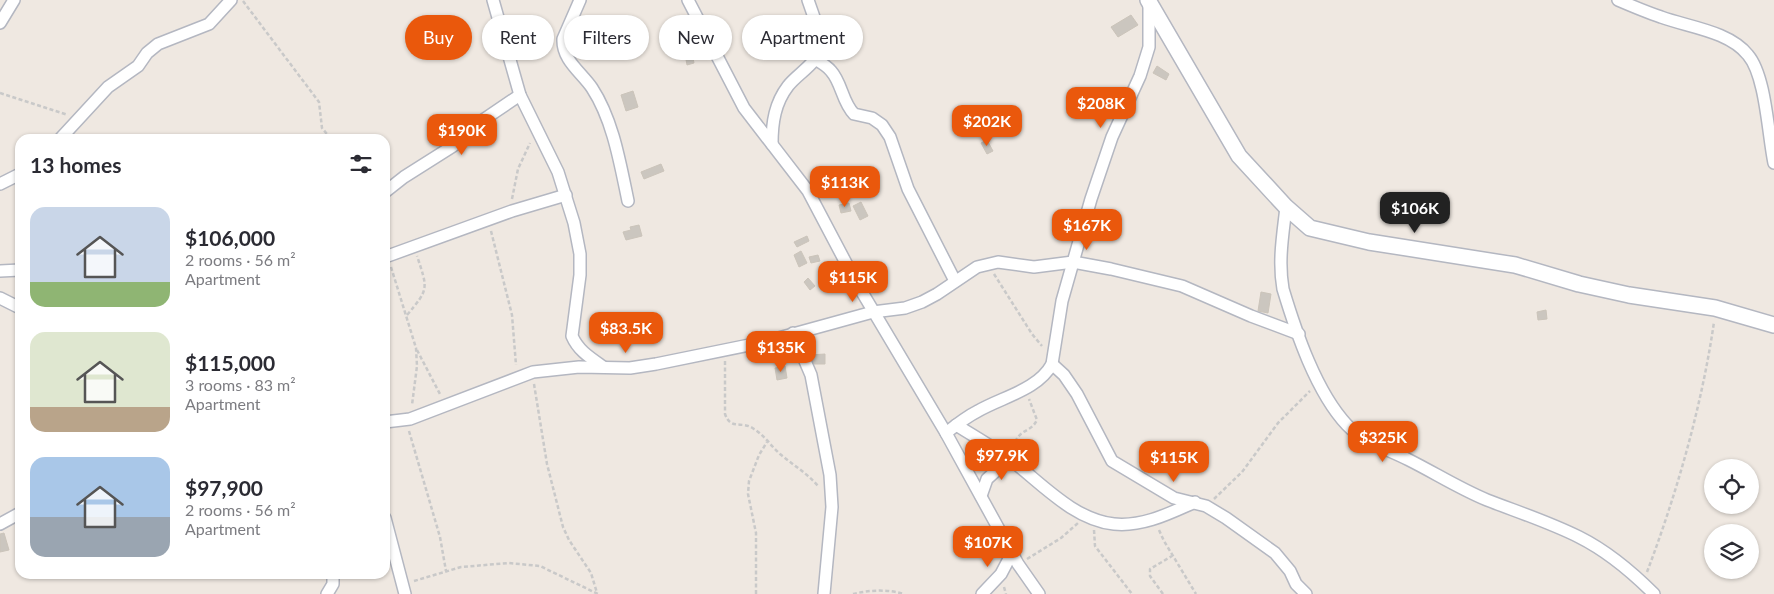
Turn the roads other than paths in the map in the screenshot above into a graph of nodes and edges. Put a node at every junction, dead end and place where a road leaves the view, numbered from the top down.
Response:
1 (14, 0) edge
2 (231, 0) edge
3 (493, 0) edge
4 (580, 0) edge
5 (688, 0) edge
6 (808, 0) edge
7 (1148, 0) edge
8 (1618, 0) edge
9 (813, 15) edge
10 (0, 23) edge
11 (814, 60) edge
12 (816, 60) edge
13 (520, 95) junction
14 (64, 134) edge
15 (772, 144) junction
16 (1774, 163) edge
17 (15, 176) edge
18 (0, 184) edge
19 (390, 188) edge
20 (566, 195) junction
21 (628, 200) dead end
22 (1286, 207) junction
23 (390, 256) edge
24 (1073, 262) junction
25 (0, 270) edge
26 (15, 270) edge
27 (956, 281) junction
28 (0, 298) edge
29 (15, 306) edge
30 (873, 312) junction
31 (1774, 325) edge
32 (793, 333) junction
33 (1299, 334) junction
34 (1053, 362) junction
35 (602, 366) junction
36 (390, 421) edge
37 (956, 425) junction
38 (946, 433) junction
39 (1007, 458) junction
40 (981, 496) junction
41 (1195, 502) junction
42 (15, 516) edge
43 (0, 524) edge
44 (390, 537) edge
45 (1012, 554) junction
46 (333, 579) edge
47 (404, 589) edge
48 (327, 594) edge
49 (824, 594) edge
50 (982, 594) edge
51 (1039, 594) edge
52 (1306, 594) edge
53 (1654, 594) edge

1 - 10 street
2 - 14 street
3 - 13 street
4 - 21 street
5 - 15 street
6 - 9 street
7 - 22 street
7 - 24 street
8 - 16 street
11 - 15 street
12 - 27 street
13 - 19 street
13 - 20 street
15 - 30 street
17 - 18 street
20 - 23 street
20 - 35 street
22 - 31 street
22 - 33 street
24 - 27 street
24 - 33 street
24 - 34 street
25 - 26 street
27 - 30 street
28 - 29 street
30 - 32 street
30 - 38 street
32 - 35 street
32 - 49 street
33 - 53 street
34 - 37 street
34 - 41 street
35 - 36 street
37 - 38 street
37 - 39 street
38 - 40 street
39 - 40 street
39 - 41 street
40 - 45 street
41 - 52 street
42 - 43 street
44 - 47 street
45 - 50 street
45 - 51 street
46 - 48 street

